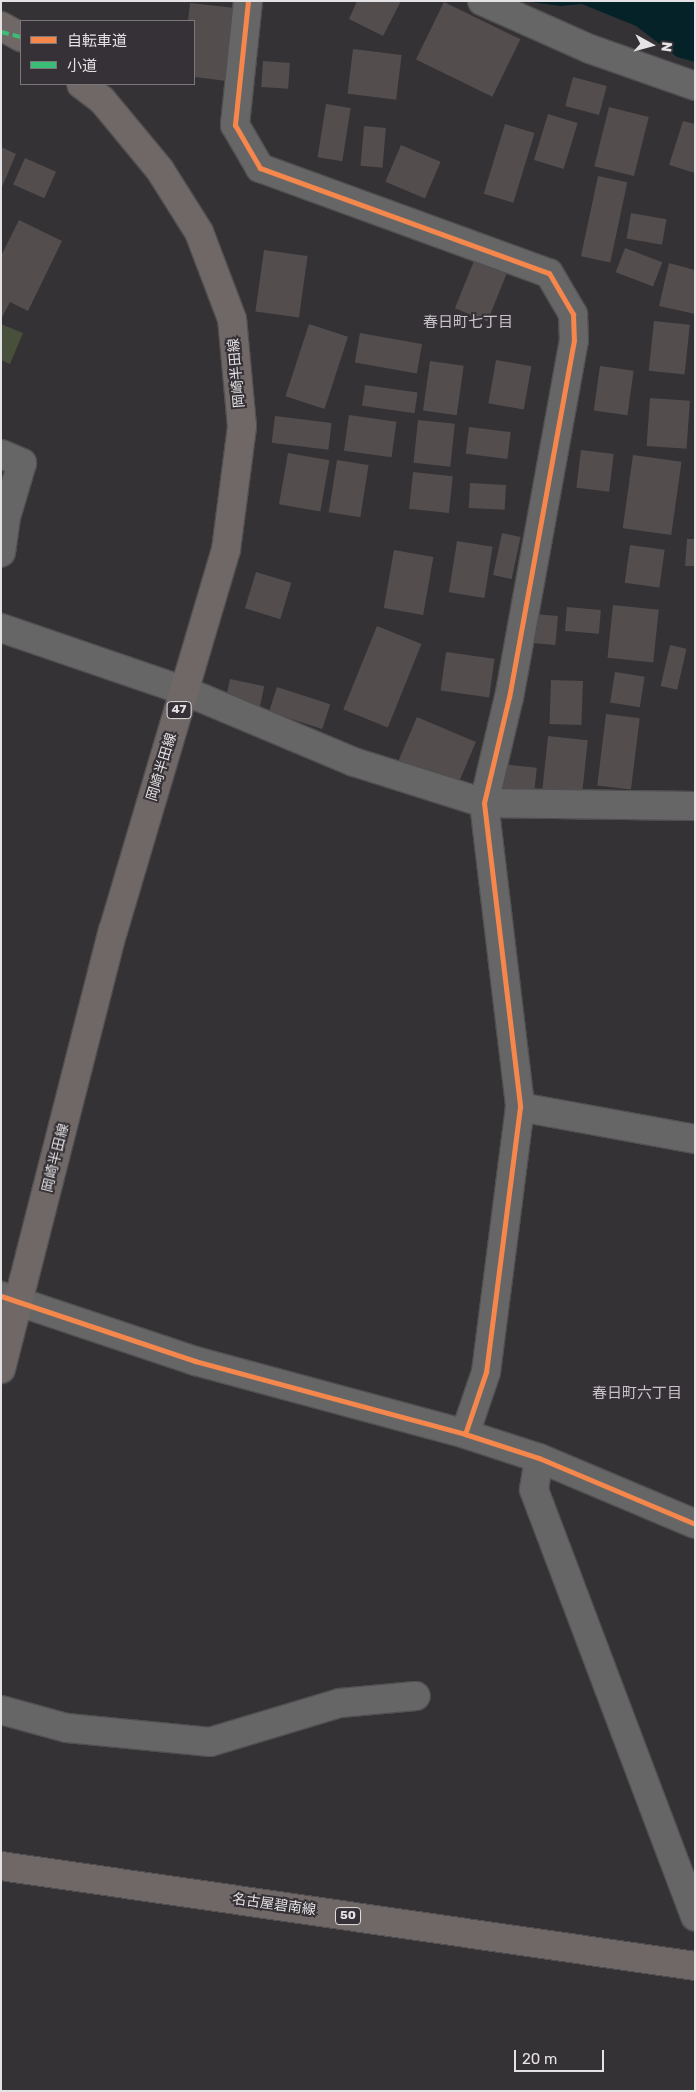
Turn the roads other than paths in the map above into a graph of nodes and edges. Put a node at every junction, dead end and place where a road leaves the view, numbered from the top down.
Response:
1 (248, 1) edge
2 (482, 1) edge
3 (1, 26) edge
4 (20, 36) edge
5 (82, 85) edge
6 (695, 86) edge
7 (1, 454) edge
8 (1, 553) edge
9 (1, 628) edge
10 (185, 690) junction
11 (484, 803) junction
12 (695, 806) edge
13 (520, 1107) junction
14 (695, 1139) edge
15 (11, 1299) edge
16 (1, 1369) edge
17 (465, 1434) junction
18 (539, 1458) junction
19 (695, 1524) edge
20 (416, 1696) dead end
21 (1, 1710) edge
22 (1, 1866) edge
23 (695, 1917) edge
24 (695, 1966) edge

1 - 11 street
2 - 6 street
3 - 4 main road
5 - 10 main road, 岡崎半田線 / 47
7 - 8 street
9 - 10 street
10 - 11 street
10 - 15 main road, 岡崎半田線 / 47
11 - 12 street
11 - 13 street
13 - 14 street
13 - 17 street
15 - 16 main road, 岡崎半田線 / 47
15 - 17 street
17 - 18 street
18 - 19 street
18 - 23 street
20 - 21 street
22 - 24 main road, 名古屋碧南線 / 50

